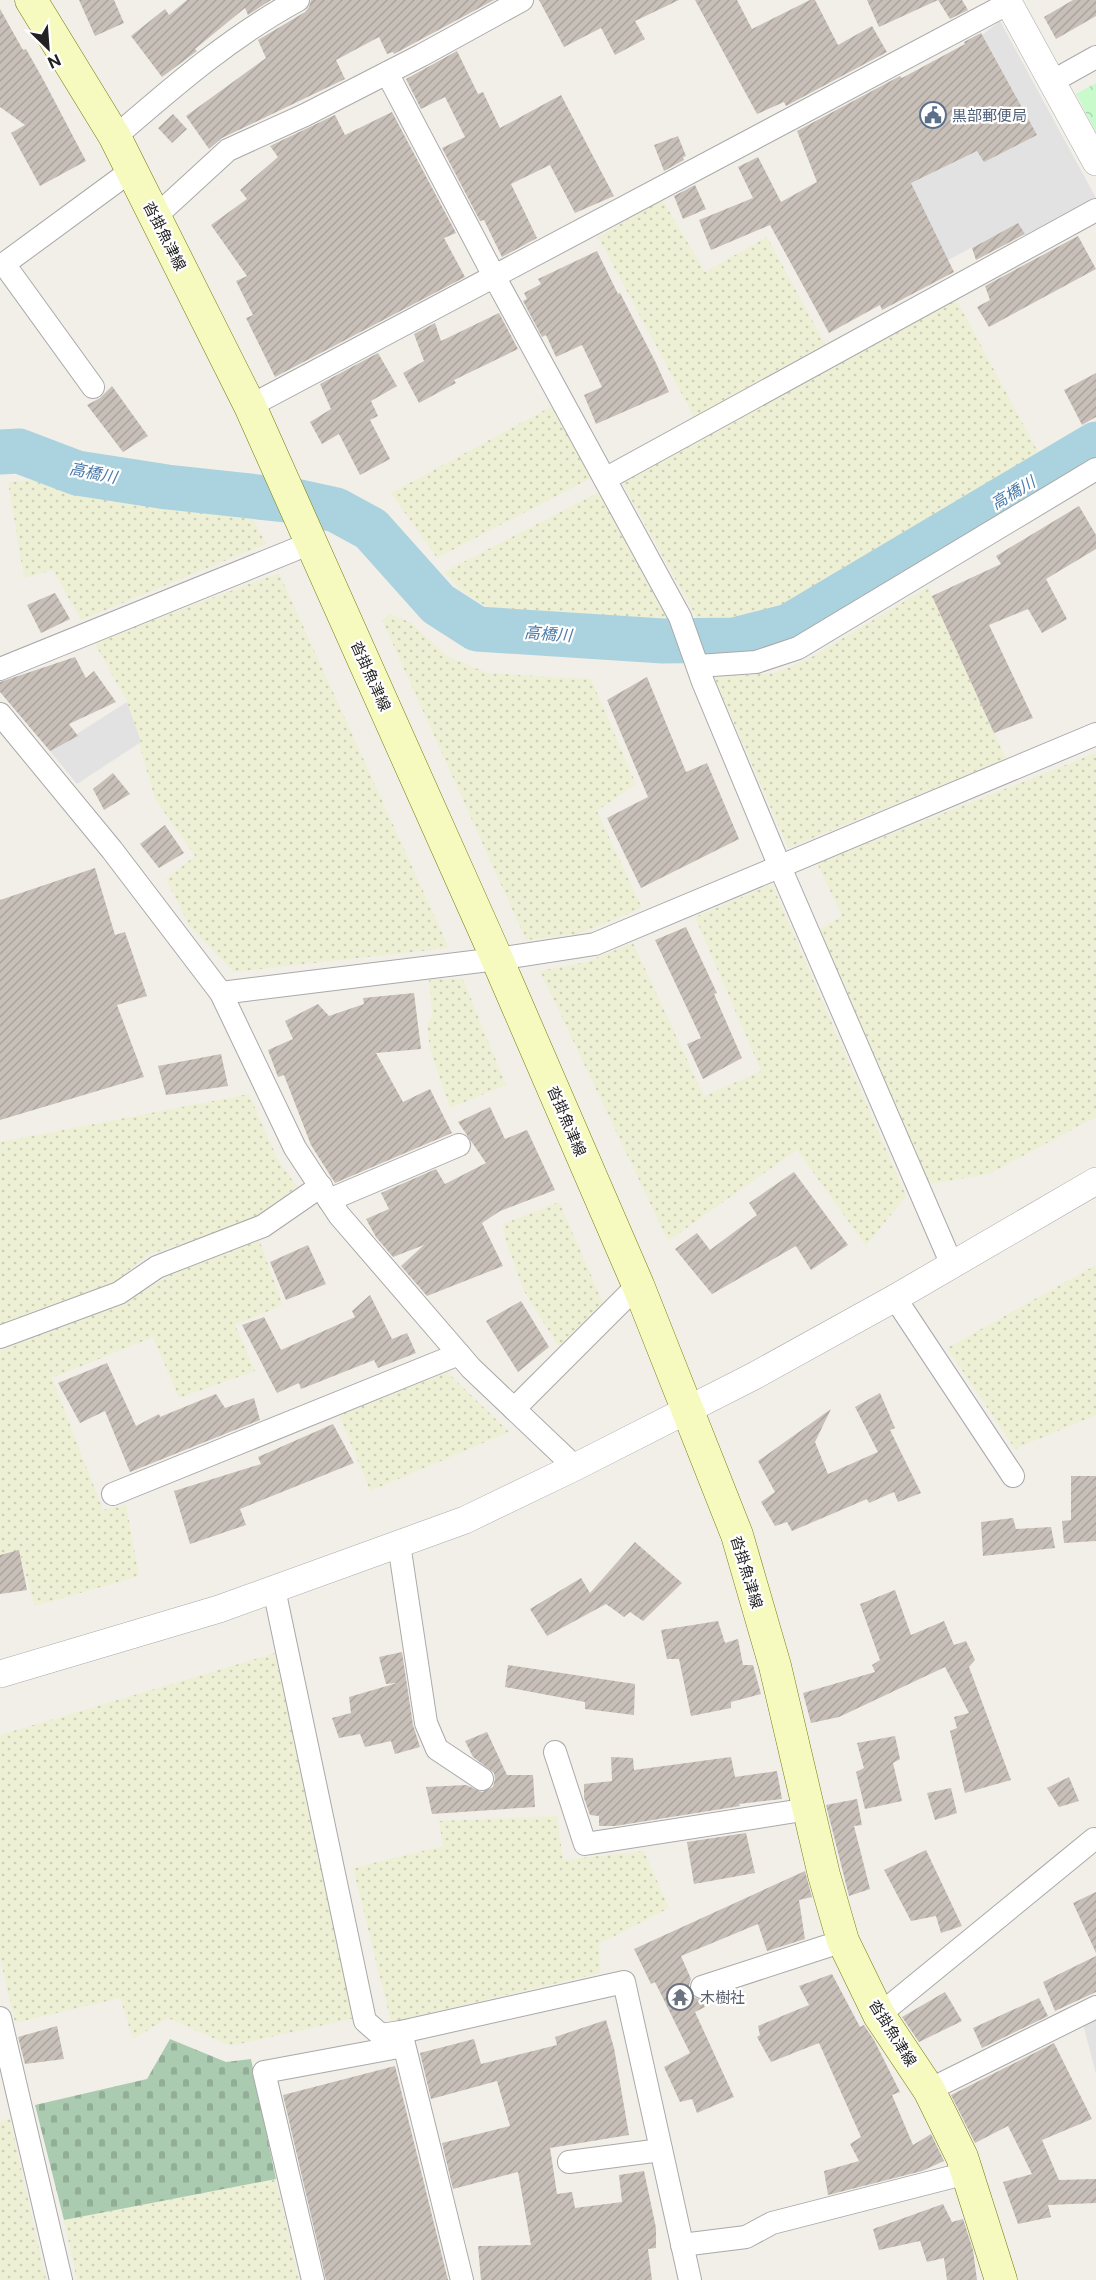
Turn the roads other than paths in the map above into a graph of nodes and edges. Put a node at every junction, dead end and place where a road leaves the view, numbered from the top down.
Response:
1 (31, 0) edge
2 (298, 0) edge
3 (522, 0) edge
4 (1008, 1) edge
5 (1096, 57) edge
6 (387, 73) junction
7 (1053, 81) junction
8 (115, 137) junction
9 (1096, 162) edge
10 (132, 170) junction
11 (1096, 210) edge
12 (155, 217) junction
13 (494, 276) junction
14 (93, 387) dead end
15 (250, 406) junction
16 (1096, 469) edge
17 (605, 479) junction
18 (311, 543) junction
19 (698, 666) junction
20 (0, 669) edge
21 (0, 714) edge
22 (1096, 734) edge
23 (780, 867) junction
24 (497, 959) junction
25 (221, 993) junction
26 (459, 1145) dead end
27 (1096, 1181) edge
28 (325, 1193) junction
29 (952, 1265) junction
30 (638, 1285) junction
31 (896, 1298) junction
32 (0, 1337) edge
33 (459, 1354) junction
34 (514, 1409) junction
35 (688, 1410) junction
36 (575, 1467) junction
37 (1013, 1476) dead end
38 (113, 1494) dead end
39 (399, 1544) junction
40 (274, 1589) junction
41 (0, 1674) edge
42 (555, 1752) dead end
43 (482, 1779) dead end
44 (809, 1809) junction
45 (1094, 1839) dead end
46 (843, 1941) junction
47 (702, 1987) dead end
48 (1096, 2007) edge
49 (879, 2015) junction
50 (0, 2018) edge
51 (403, 2039) junction
52 (929, 2090) junction
53 (10, 2106) edge
54 (661, 2150) junction
55 (569, 2162) dead end
56 (967, 2173) junction
57 (682, 2245) junction
58 (61, 2280) edge
59 (313, 2280) edge
60 (462, 2280) edge
61 (690, 2280) edge
62 (1001, 2280) edge

1 - 8 main road, 沓掛魚津線
2 - 8 street
3 - 6 street
4 - 7 street
4 - 13 street
5 - 7 street
6 - 12 street
6 - 13 street
7 - 9 street
8 - 10 main road, 沓掛魚津線
10 - 12 main road, 沓掛魚津線
10 - 14 street
11 - 17 street
12 - 15 main road, 沓掛魚津線
13 - 15 street
13 - 17 street
15 - 18 main road, 沓掛魚津線
16 - 19 street
17 - 19 street
18 - 20 street
18 - 24 main road, 沓掛魚津線
19 - 23 street
21 - 25 street
22 - 23 street
23 - 24 street
23 - 29 street
24 - 25 street
24 - 30 main road, 沓掛魚津線
25 - 28 street
26 - 28 street
27 - 29 street
28 - 32 street
28 - 33 street
29 - 31 street
30 - 34 street
30 - 35 main road, 沓掛魚津線
31 - 35 street
31 - 37 street
33 - 34 street
33 - 38 street
34 - 36 street
35 - 36 street
35 - 44 main road, 沓掛魚津線
36 - 39 street
39 - 40 street
39 - 43 street
40 - 41 street
40 - 51 street
42 - 44 street
44 - 46 main road, 沓掛魚津線
45 - 49 street
46 - 47 street
46 - 49 main road, 沓掛魚津線
48 - 52 street
49 - 52 main road, 沓掛魚津線
50 - 53 street
51 - 54 street
51 - 59 street
51 - 60 street
52 - 56 main road, 沓掛魚津線
53 - 58 street
54 - 55 street
54 - 57 street
56 - 57 street
56 - 62 main road, 沓掛魚津線
57 - 61 street

